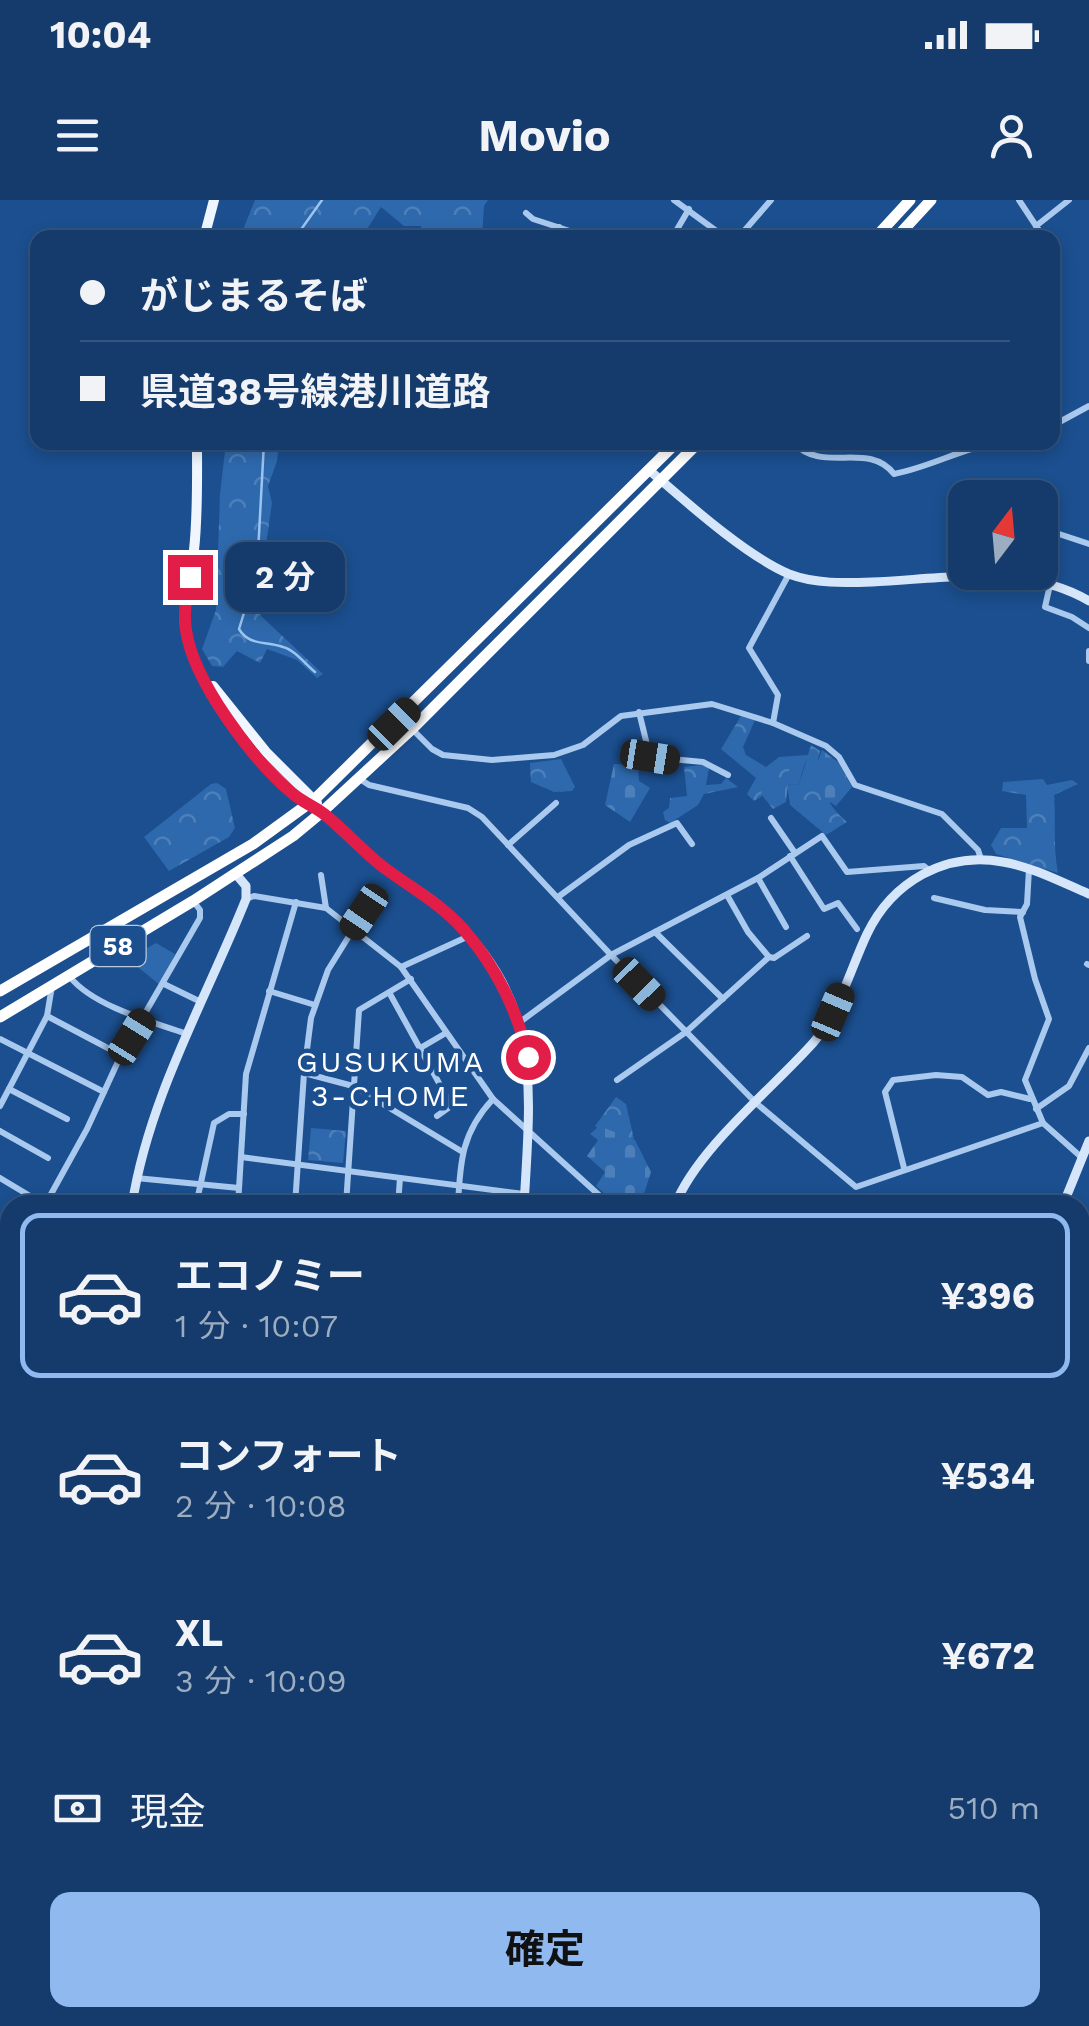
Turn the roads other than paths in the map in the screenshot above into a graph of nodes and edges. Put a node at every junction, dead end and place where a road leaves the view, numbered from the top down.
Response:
1 (214, 200) edge
2 (674, 200) edge
3 (771, 200) edge
4 (910, 200) edge
5 (932, 200) edge
6 (1019, 200) edge
7 (1069, 200) edge
8 (689, 209) junction
9 (526, 213) dead end
10 (1036, 226) junction
11 (558, 227) junction
12 (206, 230) edge
13 (557, 230) edge
14 (567, 230) edge
15 (677, 230) edge
16 (716, 230) edge
17 (745, 230) edge
18 (882, 230) edge
19 (904, 230) edge
20 (1039, 230) edge
21 (1089, 406) edge
22 (1060, 422) edge
23 (198, 450) edge
24 (669, 450) edge
25 (691, 450) edge
26 (803, 450) edge
27 (966, 450) edge
28 (649, 470) junction
29 (662, 481) junction
30 (1058, 534) edge
31 (1089, 544) edge
32 (572, 547) junction
33 (584, 559) junction
34 (789, 574) junction
35 (948, 579) edge
36 (1058, 588) edge
37 (1045, 590) edge
38 (1089, 600) edge
39 (1089, 628) edge
40 (1089, 651) edge
41 (1089, 660) edge
42 (639, 712) junction
43 (773, 723) junction
44 (412, 730) junction
45 (728, 775) dead end
46 (359, 778) junction
47 (311, 802) junction
48 (556, 803) dead end
49 (322, 812) junction
50 (772, 818) dead end
51 (692, 844) dead end
52 (508, 845) junction
53 (793, 855) junction
54 (980, 859) junction
55 (1028, 869) junction
56 (929, 870) junction
57 (235, 873) junction
58 (321, 875) dead end
59 (758, 878) junction
60 (365, 892) dead end
61 (1089, 894) edge
62 (727, 895) junction
63 (558, 897) junction
64 (934, 898) dead end
65 (246, 899) junction
66 (193, 900) junction
67 (296, 902) junction
68 (326, 908) junction
69 (1023, 912) junction
70 (786, 927) dead end
71 (856, 928) dead end
72 (352, 929) junction
73 (655, 932) junction
74 (469, 936) junction
75 (807, 936) dead end
76 (610, 955) junction
77 (769, 957) junction
78 (401, 966) junction
79 (69, 976) junction
80 (411, 979) junction
81 (164, 984) junction
82 (52, 986) junction
83 (269, 990) junction
84 (0, 991) edge
85 (390, 994) junction
86 (723, 999) junction
87 (202, 1003) junction
88 (315, 1005) junction
89 (47, 1016) junction
90 (0, 1017) edge
91 (144, 1020) junction
92 (520, 1022) junction
93 (686, 1032) junction
94 (446, 1033) junction
95 (188, 1034) junction
96 (0, 1039) edge
97 (422, 1047) junction
98 (1089, 1048) edge
99 (27, 1053) junction
100 (121, 1055) junction
101 (1087, 1059) edge
102 (304, 1073) junction
103 (618, 1080) dead end
104 (353, 1086) junction
105 (9, 1089) junction
106 (104, 1092) junction
107 (493, 1099) junction
108 (1030, 1099) junction
109 (756, 1103) junction
110 (0, 1106) edge
111 (1036, 1110) junction
112 (244, 1114) junction
113 (438, 1116) dead end
114 (67, 1119) dead end
115 (1044, 1123) junction
116 (528, 1130) junction
117 (0, 1131) edge
118 (1089, 1141) edge
119 (462, 1151) junction
120 (1080, 1156) junction
121 (241, 1157) junction
122 (48, 1158) dead end
123 (298, 1163) junction
124 (904, 1168) junction
125 (348, 1171) junction
126 (0, 1178) edge
127 (136, 1178) junction
128 (400, 1178) junction
129 (201, 1184) junction
130 (459, 1185) junction
131 (238, 1188) junction
132 (28, 1195) edge
133 (50, 1195) edge
134 (133, 1195) edge
135 (198, 1195) edge
136 (238, 1195) edge
137 (296, 1195) edge
138 (347, 1195) edge
139 (399, 1195) edge
140 (458, 1195) edge
141 (502, 1195) edge
142 (524, 1195) edge
143 (599, 1195) edge
144 (681, 1195) edge
145 (1066, 1195) edge

1 - 12 main road
2 - 8 street
3 - 17 street
4 - 18 highway
5 - 19 highway
6 - 10 street
7 - 10 street
8 - 15 street
8 - 16 street
9 - 11 street
10 - 20 street
11 - 13 street
11 - 14 street
21 - 22 street
23 - 47 main road
24 - 28 highway, 58
25 - 29 highway, 58
26 - 27 street
28 - 29 street
28 - 32 highway, 58
29 - 33 highway, 58
29 - 34 street
30 - 31 street
32 - 33 street
32 - 47 highway, 58
33 - 44 highway, 58
34 - 35 street
34 - 43 street
36 - 38 street
37 - 39 street
40 - 41 street
42 - 43 street
42 - 44 street
42 - 45 street
43 - 54 street
44 - 46 highway, 58
46 - 49 highway, 58
46 - 52 street
47 - 49 main road
47 - 84 highway, 58
48 - 52 street
49 - 57 highway, 58
49 - 74 street
50 - 53 street
51 - 63 street
52 - 63 street
53 - 56 street
53 - 59 street
53 - 71 street
54 - 55 street
54 - 56 street
55 - 61 street
55 - 69 street
56 - 109 street
57 - 65 street
57 - 66 highway, 58
58 - 68 street
59 - 62 street
59 - 70 street
60 - 72 street
62 - 73 street
62 - 77 street
63 - 76 street
64 - 69 street
65 - 67 street
65 - 87 street
66 - 79 highway, 58
66 - 81 street
67 - 68 street
67 - 83 street
68 - 72 street
69 - 108 street
72 - 78 street
72 - 88 street
73 - 76 street
73 - 86 street
74 - 78 street
74 - 92 street
75 - 77 street
76 - 92 street
76 - 93 street
77 - 86 street
78 - 80 street
79 - 82 highway, 58
79 - 91 street
80 - 85 street
80 - 94 street
81 - 87 street
81 - 91 street
82 - 89 street
82 - 90 highway, 58
83 - 88 street
83 - 112 street
85 - 97 street
85 - 104 street
86 - 93 street
87 - 95 street
88 - 102 street
89 - 99 street
89 - 100 street
91 - 95 street
91 - 100 street
92 - 116 street
93 - 103 street
93 - 109 street
94 - 97 street
94 - 107 street
95 - 127 street
96 - 99 street
97 - 113 street
98 - 101 street
99 - 105 street
99 - 106 street
100 - 106 street
101 - 111 street
102 - 104 street
102 - 123 street
104 - 119 street
104 - 125 street
105 - 110 street
105 - 114 street
106 - 133 street
107 - 116 street
107 - 119 street
108 - 111 street
108 - 124 street
109 - 124 street
109 - 144 street
111 - 115 street
112 - 121 street
112 - 129 street
115 - 120 street
115 - 124 street
116 - 142 street
116 - 143 street
117 - 122 street
118 - 120 street
119 - 130 street
120 - 145 street
121 - 123 street
121 - 131 street
123 - 125 street
123 - 137 street
125 - 128 street
125 - 138 street
126 - 132 street
127 - 129 street
127 - 134 street
128 - 130 street
128 - 139 street
129 - 131 street
129 - 135 street
130 - 140 street
130 - 141 street
131 - 136 street

